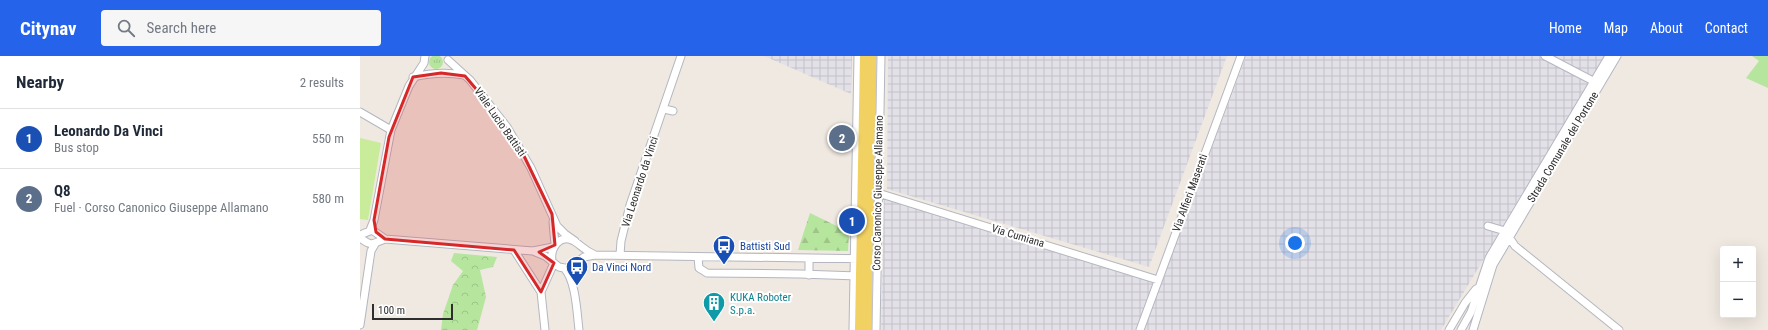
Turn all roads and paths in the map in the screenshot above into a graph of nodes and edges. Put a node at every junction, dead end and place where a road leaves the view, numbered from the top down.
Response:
1 (681, 56) edge
2 (858, 56) edge
3 (864, 56) edge
4 (872, 56) edge
5 (881, 56) edge
6 (1241, 56) edge
7 (1545, 56) edge
8 (1609, 56) edge
9 (1617, 56) edge
10 (448, 58) edge
11 (424, 60) edge
12 (437, 73) junction
13 (465, 76) junction
14 (413, 77) junction
15 (1597, 83) junction
16 (664, 109) junction
17 (674, 111) dead end
18 (360, 112) edge
19 (391, 130) junction
20 (878, 193) junction
21 (552, 214) junction
22 (1488, 226) dead end
23 (1507, 234) junction
24 (370, 239) edge
25 (577, 244) junction
26 (554, 246) junction
27 (514, 250) junction
28 (532, 251) junction
29 (595, 255) junction
30 (620, 255) junction
31 (698, 256) junction
32 (809, 258) junction
33 (865, 259) junction
34 (553, 262) junction
35 (578, 263) junction
36 (564, 268) junction
37 (809, 275) junction
38 (857, 276) junction
39 (1158, 280) junction
40 (572, 284) junction
41 (1480, 284) junction
42 (541, 292) junction
43 (360, 325) edge
44 (545, 330) edge
45 (579, 330) edge
46 (853, 330) edge
47 (859, 330) edge
48 (867, 330) edge
49 (876, 330) edge
50 (1140, 330) edge
51 (1449, 330) edge
52 (1461, 330) edge
53 (1473, 330) edge
54 (1619, 330) edge

1 - 16 street, Via Leonardo da Vinci
2 - 33 street, Corso Canonico Giuseppe Allamano
3 - 33 main road, Corso Canonico Giuseppe Allamano
4 - 33 main road, Corso Canonico Giuseppe Allamano
5 - 20 street, Corso Canonico Giuseppe Allamano
6 - 39 street, Via Alfieri Maserati
7 - 15 street
8 - 15 street, Strada Comunale del Portone
9 - 15 street, Strada Comunale del Portone
10 - 12 street
10 - 13 street, Viale Lucio Battisti
11 - 12 street
11 - 14 street
12 - 13 street
12 - 14 street
13 - 21 street, Viale Lucio Battisti
14 - 19 street
15 - 23 street, Strada Comunale del Portone
16 - 17 street
16 - 30 street, Via Leonardo da Vinci
18 - 19 street
19 - 24 street
20 - 33 street, Corso Canonico Giuseppe Allamano
20 - 39 street, Via Cumiana
21 - 25 street, Viale Lucio Battisti
21 - 26 street, Viale Lucio Battisti
22 - 23 street
23 - 41 street, Strada Comunale del Portone
23 - 53 street, Strada Comunale del Portone
23 - 54 street
24 - 27 street
24 - 43 street
25 - 26 street
25 - 29 street
25 - 35 street
26 - 28 street
26 - 34 street
27 - 28 street
27 - 42 street
28 - 34 street
29 - 30 street
29 - 35 street
30 - 31 street
31 - 32 street
31 - 37 street
32 - 33 street
32 - 37 street
33 - 38 main road, Corso Canonico Giuseppe Allamano
33 - 48 main road, Corso Canonico Giuseppe Allamano
33 - 49 street, Corso Canonico Giuseppe Allamano
34 - 36 street
34 - 42 street
35 - 36 street
35 - 40 street
36 - 40 street
37 - 38 street
38 - 46 street, Corso Canonico Giuseppe Allamano
38 - 47 main road, Corso Canonico Giuseppe Allamano
39 - 50 street, Via Alfieri Maserati
40 - 45 street
41 - 51 street, Strada Comunale del Portone
41 - 52 street, Strada Comunale del Portone
42 - 44 street

